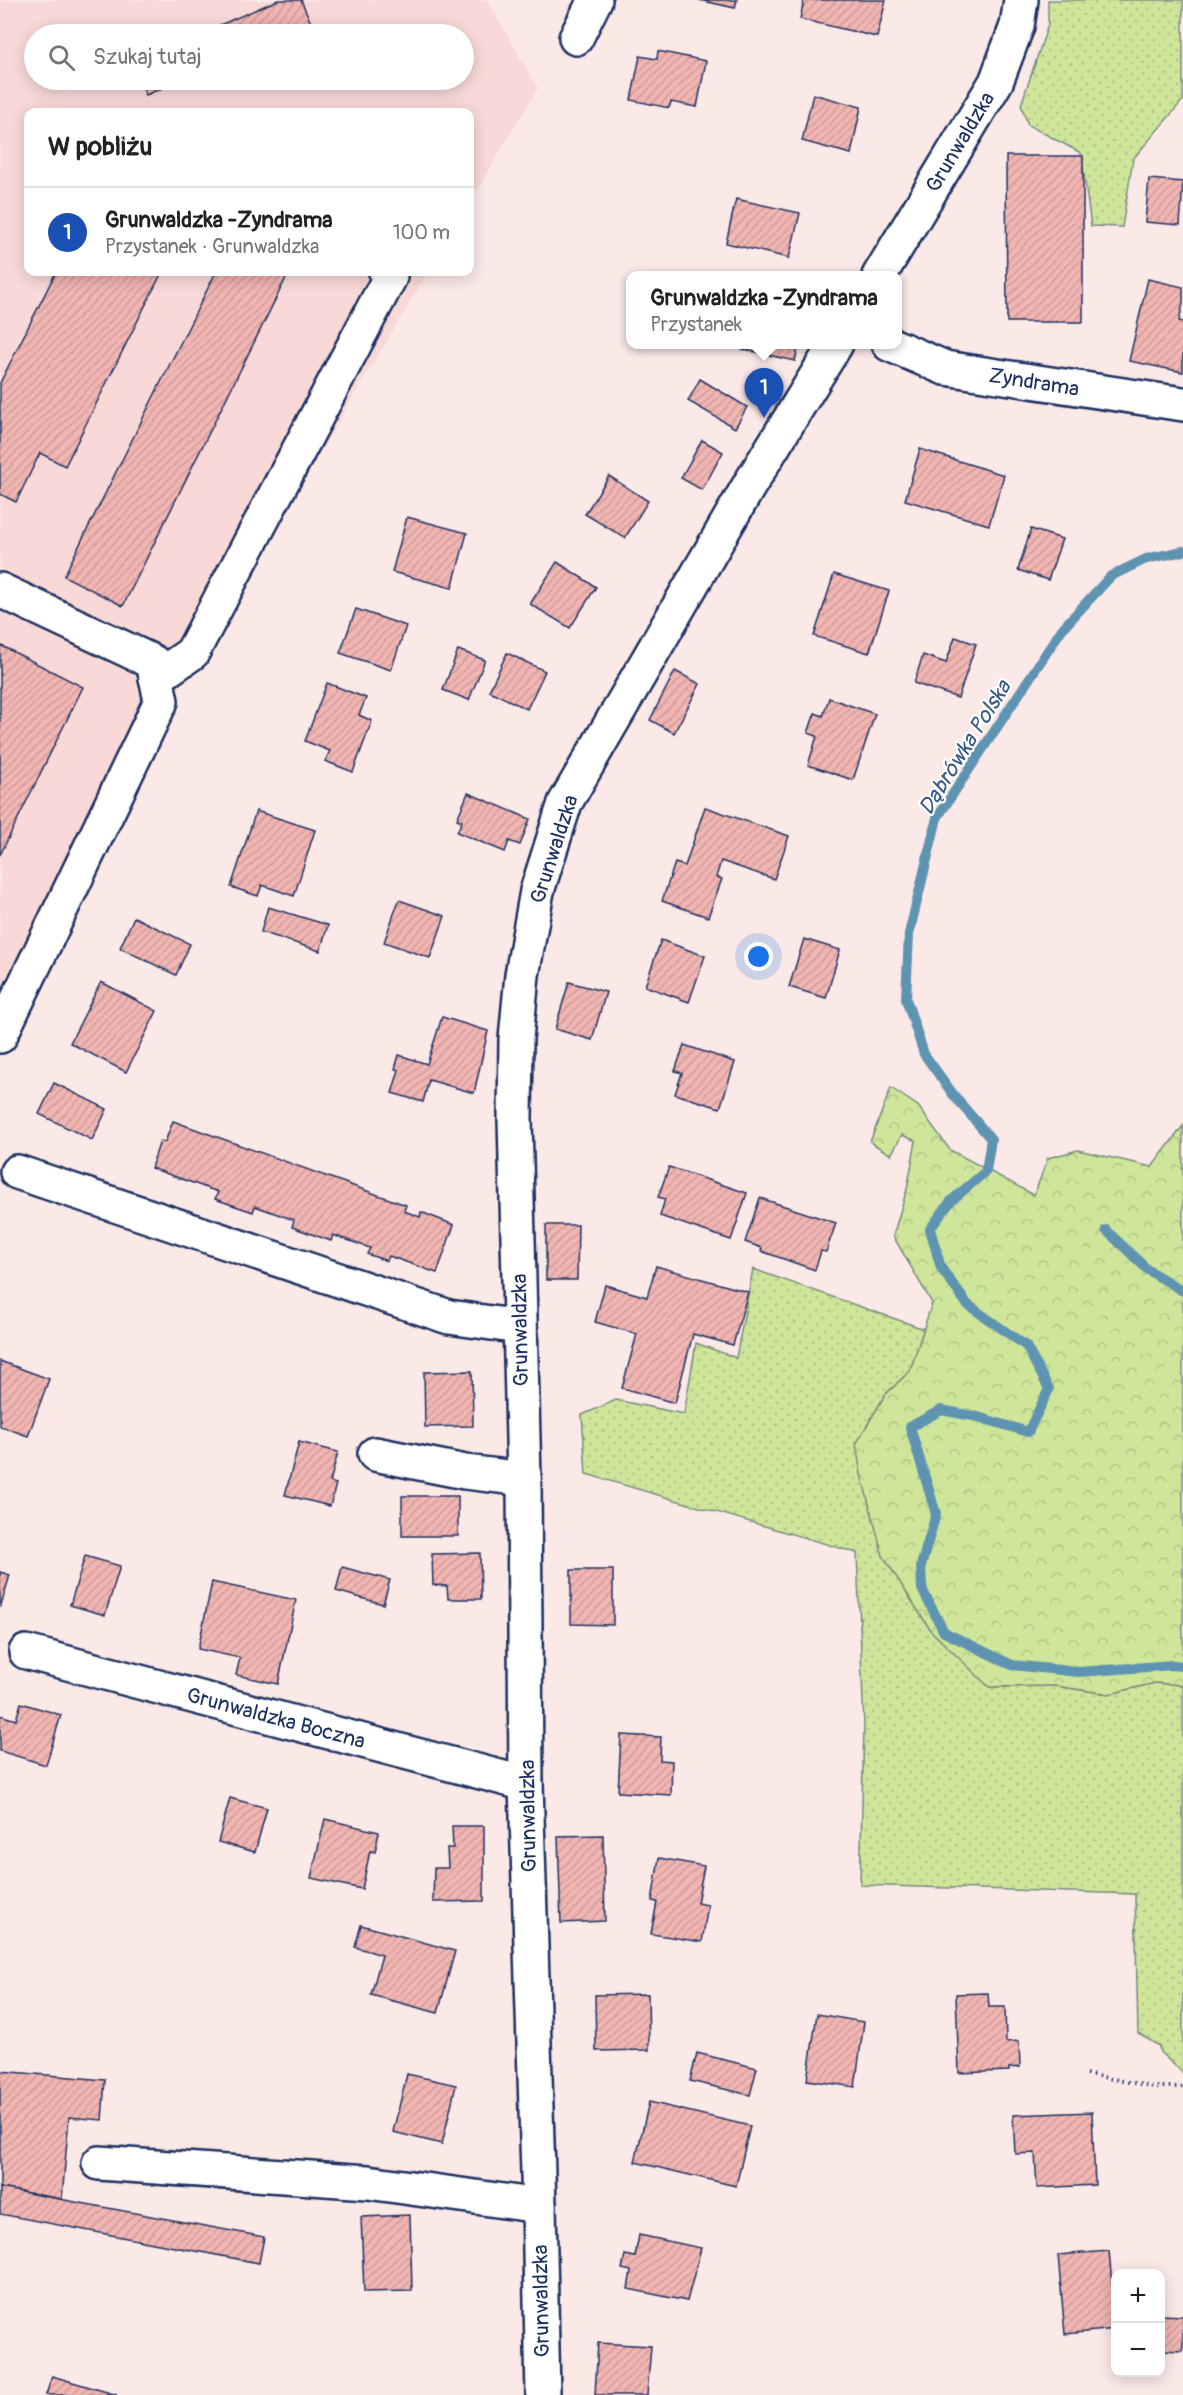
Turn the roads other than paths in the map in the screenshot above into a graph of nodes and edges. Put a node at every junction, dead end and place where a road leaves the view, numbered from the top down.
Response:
1 (596, 0) edge
2 (1022, 0) edge
3 (576, 38) dead end
4 (882, 271) edge
5 (389, 276) edge
6 (834, 349) edge
7 (899, 349) edge
8 (1183, 404) edge
9 (0, 590) edge
10 (156, 678) junction
11 (0, 1036) edge
12 (17, 1172) dead end
13 (520, 1327) junction
14 (375, 1454) dead end
15 (524, 1479) junction
16 (26, 1652) dead end
17 (526, 1784) junction
18 (99, 2163) dead end
19 (539, 2206) junction
20 (543, 2395) edge

1 - 3 street
2 - 4 street, Grunwaldzka
5 - 10 street
6 - 13 street, Grunwaldzka
7 - 8 street, Zyndrama
9 - 10 street
10 - 11 street
12 - 13 street
13 - 15 street, Grunwaldzka
14 - 15 street
15 - 17 street, Grunwaldzka
16 - 17 street, Grunwaldzka Boczna
17 - 19 street, Grunwaldzka
18 - 19 street
19 - 20 street, Grunwaldzka

